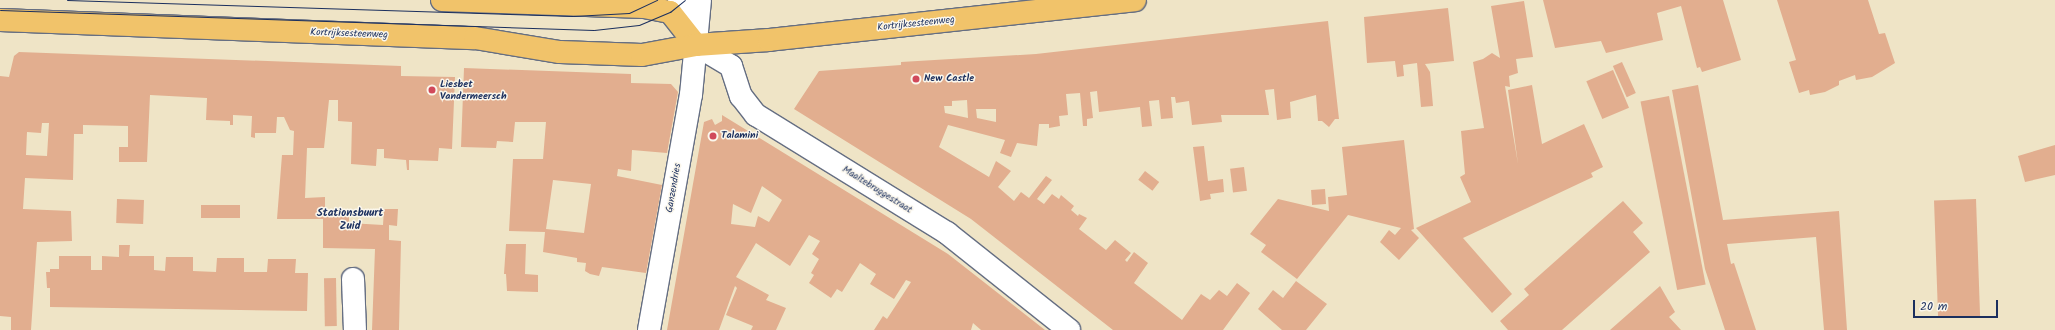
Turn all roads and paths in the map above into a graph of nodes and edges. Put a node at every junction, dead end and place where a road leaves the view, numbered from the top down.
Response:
1 (442, 0) edge
2 (679, 0) edge
3 (700, 0) edge
4 (1135, 0) edge
5 (0, 20) edge
6 (696, 45) junction
7 (353, 279) dead end
8 (355, 330) edge
9 (649, 330) edge
10 (1069, 330) edge

1 - 6 main road
2 - 6 street
3 - 6 street, Ganzendries
4 - 6 main road, Kortrijksesteenweg
5 - 6 main road, Kortrijksesteenweg
6 - 9 street, Ganzendries
6 - 10 street, Maaltebruggestraat
7 - 8 street

